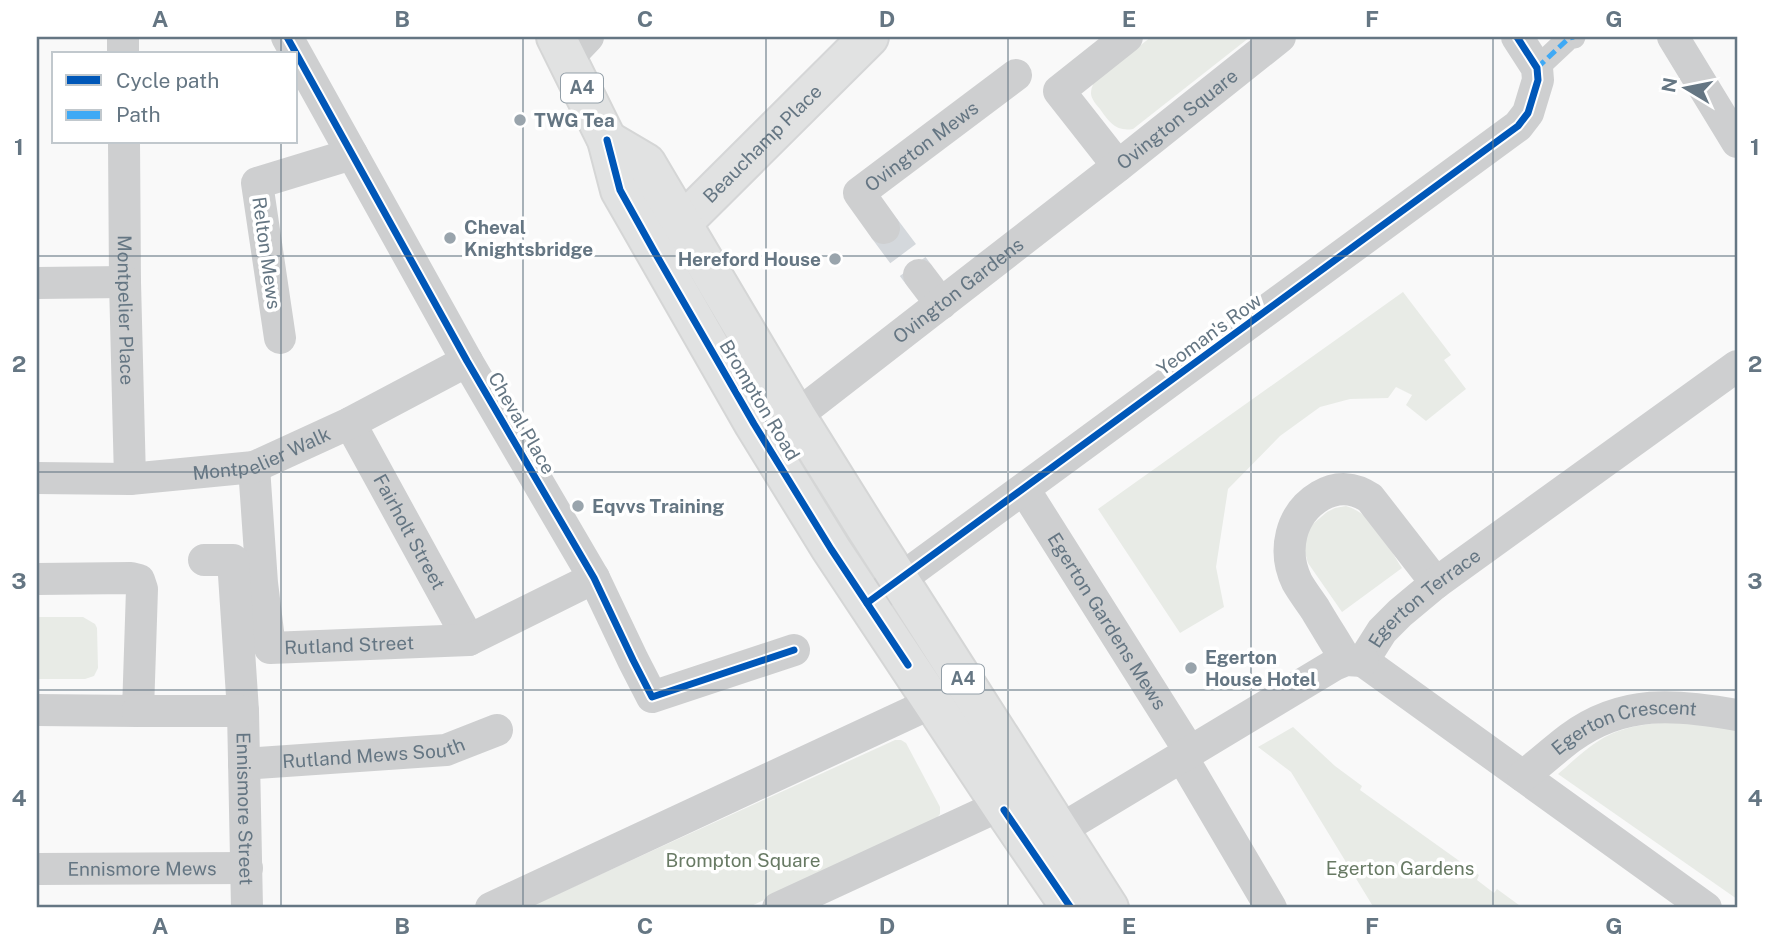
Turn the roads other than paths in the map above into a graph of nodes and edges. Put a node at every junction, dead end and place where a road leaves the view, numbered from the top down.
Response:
1 (869, 37) edge
2 (1127, 37) edge
3 (1280, 37) edge
4 (1517, 37) edge
5 (1574, 37) edge
6 (1673, 37) edge
7 (571, 44) edge
8 (298, 57) edge
9 (1537, 68) junction
10 (1016, 75) dead end
11 (607, 140) junction
12 (1737, 142) edge
13 (124, 144) edge
14 (352, 154) junction
15 (1118, 166) junction
16 (683, 223) junction
17 (884, 228) tunnel mouth
18 (654, 251) junction
19 (919, 275) tunnel mouth
20 (125, 282) junction
21 (37, 283) edge
22 (941, 304) junction
23 (280, 338) dead end
24 (467, 360) junction
25 (1737, 366) edge
26 (796, 416) junction
27 (350, 423) junction
28 (254, 467) junction
29 (37, 478) edge
30 (130, 479) junction
31 (1024, 489) junction
32 (204, 560) dead end
33 (594, 578) junction
34 (37, 579) edge
35 (899, 579) junction
36 (1436, 583) junction
37 (867, 603) junction
38 (469, 640) junction
39 (794, 650) dead end
40 (1355, 660) junction
41 (967, 686) junction
42 (933, 703) junction
43 (37, 710) edge
44 (138, 711) junction
45 (243, 711) junction
46 (1737, 715) edge
47 (497, 730) dead end
48 (1186, 755) junction
49 (244, 764) junction
50 (1523, 776) junction
51 (1000, 804) junction
52 (1045, 839) junction
53 (37, 869) edge
54 (247, 869) junction
55 (247, 908) edge
56 (491, 908) edge
57 (778, 908) edge
58 (1071, 908) edge
59 (1110, 908) edge
60 (1271, 908) edge
61 (1706, 908) edge

1 - 16 main road, Beauchamp Place
2 - 15 street, Ovington Square
3 - 15 street, Ovington Square
4 - 9 street
5 - 9 street
6 - 12 street
7 - 11 main road, Brompton Road / A4
8 - 14 street, Cheval Place
9 - 31 street, Yeoman's Row
10 - 17 street, Ovington Mews
11 - 16 main road, Brompton Road / A4
11 - 18 main road, Brompton Road / A4
13 - 20 street, Montpelier Place
14 - 23 street, Relton Mews
14 - 24 street, Cheval Place
15 - 22 street, Ovington Gardens
16 - 18 main road, Beauchamp Place
16 - 26 main road, Brompton Road / A4
18 - 37 main road, Brompton Road / A4
19 - 22 street
20 - 21 street
20 - 30 street, Montpelier Place
22 - 26 street, Ovington Gardens
24 - 27 street, Montpelier Walk
24 - 33 street, Cheval Place
25 - 36 street, Egerton Terrace
26 - 35 main road, Brompton Road / A4
27 - 28 street, Montpelier Walk
27 - 38 street, Fairholt Street
28 - 30 street, Montpelier Walk
28 - 38 street, Rutland Street
29 - 30 street, Montpelier Walk
31 - 35 street, Yeoman's Row
31 - 48 street, Egerton Gardens Mews
32 - 45 street, Ennismore Street
33 - 38 street, Rutland Street
33 - 39 street, Cheval Place
34 - 44 street
35 - 37 street, Yeoman's Row
35 - 41 main road, Brompton Road / A4
36 - 40 street, Egerton Terrace
36 - 40 street
37 - 42 main road, Brompton Road / A4
40 - 48 street, Egerton Terrace
40 - 50 street
41 - 42 street
41 - 52 main road, Brompton Road / A4
42 - 51 main road, Brompton Road / A4
42 - 56 street
43 - 44 street
44 - 45 street
45 - 49 street, Ennismore Street
46 - 50 street, Egerton Crescent
47 - 49 street, Rutland Mews South
48 - 52 street, Egerton Terrace
48 - 60 street
49 - 54 street, Ennismore Street
50 - 61 street
51 - 52 main road, Brompton Road / A4
51 - 57 street
52 - 58 main road, Brompton Road / A4
52 - 59 main road, Brompton Road / A4
53 - 54 street, Ennismore Mews
54 - 55 street, Ennismore Street

